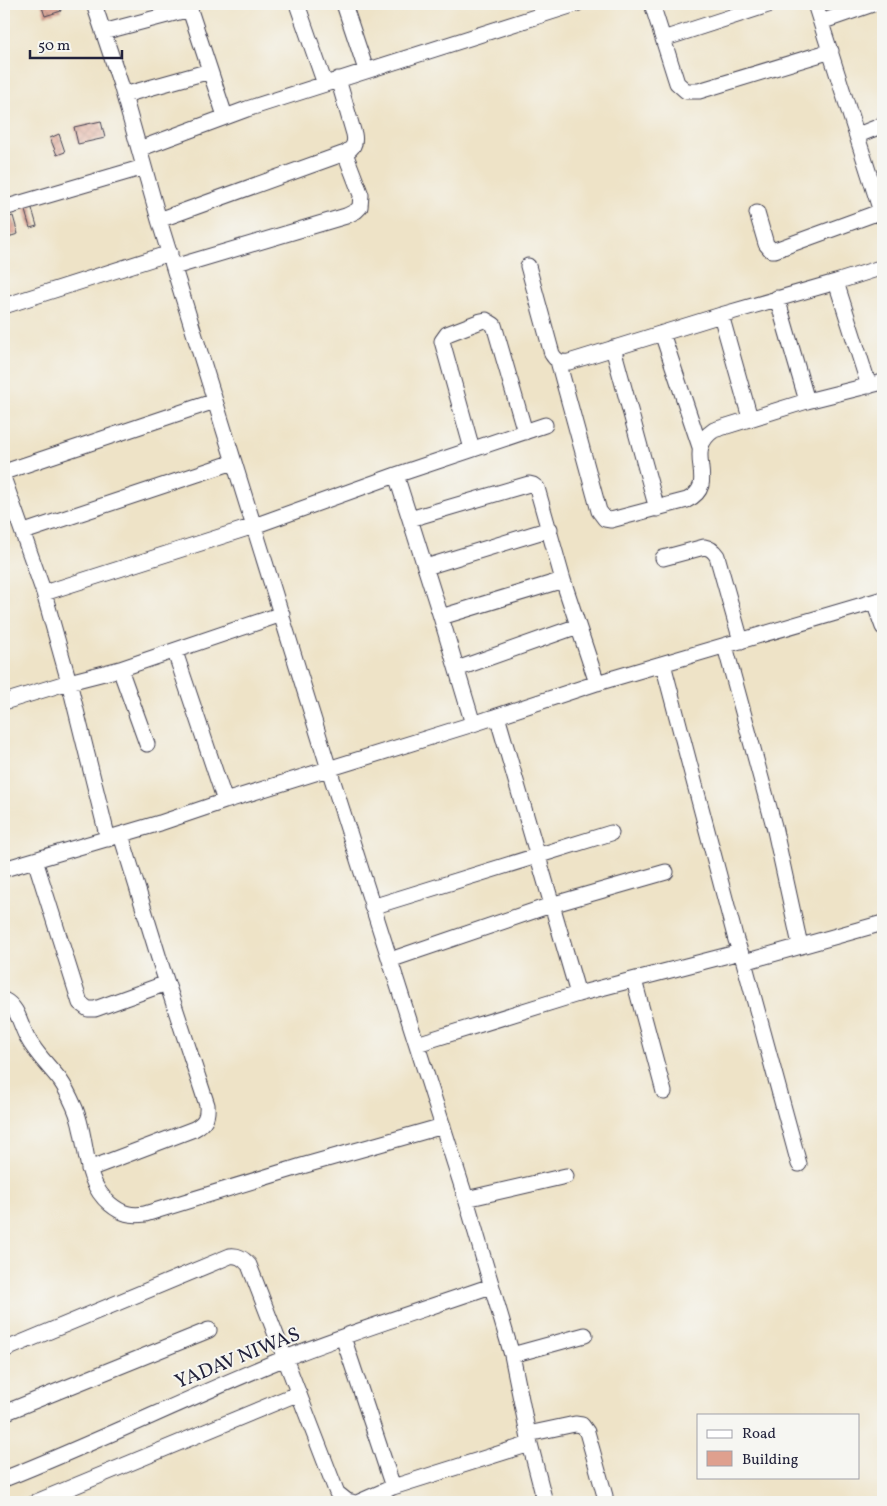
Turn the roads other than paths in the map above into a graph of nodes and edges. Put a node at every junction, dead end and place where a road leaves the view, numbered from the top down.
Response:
1 (94, 4) edge
2 (297, 4) edge
3 (344, 4) edge
4 (576, 4) edge
5 (652, 4) edge
6 (771, 4) edge
7 (815, 4) edge
8 (873, 4) edge
9 (189, 6) edge
10 (821, 22) junction
11 (103, 32) junction
12 (663, 39) junction
13 (830, 51) junction
14 (366, 70) junction
15 (210, 71) junction
16 (331, 82) junction
17 (124, 95) junction
18 (225, 116) junction
19 (883, 125) edge
20 (858, 135) junction
21 (139, 150) junction
22 (345, 153) junction
23 (144, 167) junction
24 (880, 193) edge
25 (4, 208) edge
26 (757, 213) dead end
27 (882, 214) edge
28 (159, 220) junction
29 (172, 260) junction
30 (528, 266) dead end
31 (883, 267) edge
32 (836, 282) junction
33 (777, 298) junction
34 (4, 306) edge
35 (720, 315) junction
36 (662, 333) junction
37 (613, 348) junction
38 (558, 361) junction
39 (876, 384) edge
40 (215, 401) junction
41 (807, 401) junction
42 (750, 418) junction
43 (545, 425) dead end
44 (526, 432) junction
45 (700, 447) junction
46 (472, 449) junction
47 (234, 462) junction
48 (4, 472) edge
49 (396, 475) junction
50 (4, 480) edge
51 (657, 509) junction
52 (410, 520) junction
53 (254, 526) junction
54 (550, 529) junction
55 (24, 532) junction
56 (663, 558) dead end
57 (426, 567) junction
58 (563, 580) junction
59 (44, 594) junction
60 (879, 601) edge
61 (282, 614) junction
62 (441, 617) junction
63 (578, 626) junction
64 (883, 627) edge
65 (741, 641) junction
66 (726, 646) junction
67 (175, 652) junction
68 (663, 664) junction
69 (120, 669) junction
70 (457, 669) junction
71 (69, 682) junction
72 (597, 683) junction
73 (4, 702) edge
74 (497, 716) junction
75 (473, 724) junction
76 (147, 744) dead end
77 (328, 769) junction
78 (225, 801) junction
79 (611, 832) dead end
80 (115, 837) junction
81 (538, 854) junction
82 (35, 860) junction
83 (4, 869) edge
84 (666, 872) dead end
85 (551, 905) junction
86 (372, 907) junction
87 (883, 923) edge
88 (800, 945) junction
89 (742, 957) junction
90 (390, 960) junction
91 (634, 980) junction
92 (167, 983) junction
93 (578, 994) junction
94 (4, 1000) edge
95 (418, 1044) junction
96 (664, 1092) dead end
97 (443, 1126) junction
98 (799, 1164) dead end
99 (89, 1170) junction
100 (566, 1176) dead end
101 (466, 1199) junction
102 (491, 1286) junction
103 (209, 1330) dead end
104 (585, 1335) dead end
105 (343, 1337) junction
106 (4, 1350) edge
107 (512, 1355) junction
108 (286, 1358) junction
109 (299, 1393) junction
110 (4, 1413) edge
111 (529, 1439) junction
112 (4, 1479) edge
113 (393, 1487) junction
114 (604, 1496) dead end
115 (36, 1502) edge
116 (352, 1502) edge
117 (359, 1502) edge
118 (545, 1502) edge

1 - 11 street
2 - 16 street
3 - 14 street
4 - 14 street
5 - 12 street
6 - 12 street
7 - 10 street
8 - 10 street
9 - 11 street
9 - 15 street
10 - 13 street
11 - 17 street
12 - 13 street
13 - 20 street
14 - 16 street
15 - 17 street
15 - 18 street
16 - 18 street
16 - 22 street
17 - 21 street
18 - 21 street
19 - 20 street
20 - 24 street
21 - 23 street
22 - 28 street
22 - 29 street
23 - 25 street
23 - 28 street
24 - 27 street
26 - 27 street
28 - 29 street
29 - 34 street
29 - 40 street
30 - 38 street
31 - 32 street
32 - 33 street
32 - 39 street
33 - 35 street
33 - 41 street
35 - 36 street
35 - 42 street
36 - 37 street
36 - 45 street
37 - 38 street
37 - 51 street
38 - 51 street
39 - 41 street
40 - 47 street
40 - 48 street
41 - 42 street
42 - 45 street
43 - 44 street
44 - 46 street
44 - 46 street
45 - 51 street
46 - 49 street
47 - 53 street
47 - 55 street
49 - 52 street
49 - 53 street
50 - 55 street
52 - 54 street
52 - 57 street
53 - 59 street
53 - 61 street
54 - 57 street
54 - 58 street
55 - 59 street
56 - 65 street
57 - 62 street
58 - 62 street
58 - 63 street
59 - 71 street
60 - 64 street
60 - 65 street
61 - 67 street
61 - 77 street
62 - 70 street
63 - 70 street
63 - 72 street
65 - 66 street
66 - 68 street
66 - 88 street
67 - 69 street
67 - 78 street
68 - 72 street
68 - 89 street
69 - 71 street
69 - 76 street
70 - 75 street
71 - 73 street
71 - 80 street
72 - 74 street
74 - 75 street
74 - 81 street
75 - 77 street
77 - 78 street
77 - 86 street
78 - 80 street
79 - 81 street
80 - 82 street
80 - 92 street
81 - 85 street
81 - 86 street
82 - 83 street
82 - 92 street
84 - 85 street
85 - 90 street
85 - 93 street
86 - 90 street
87 - 88 street
88 - 89 street
89 - 91 street
89 - 98 street
90 - 95 street
91 - 93 street
91 - 96 street
92 - 99 street
93 - 95 street
94 - 99 street
95 - 97 street
97 - 99 street
97 - 101 street
100 - 101 street
101 - 102 street
102 - 105 street, YADAV NIWAS
102 - 107 street
103 - 110 street
104 - 107 street
105 - 108 street, YADAV NIWAS
105 - 113 street
106 - 108 street
107 - 111 street
108 - 109 street
108 - 112 street, YADAV NIWAS
109 - 115 street
109 - 116 street
111 - 113 street
111 - 114 street
111 - 118 street
113 - 117 street

